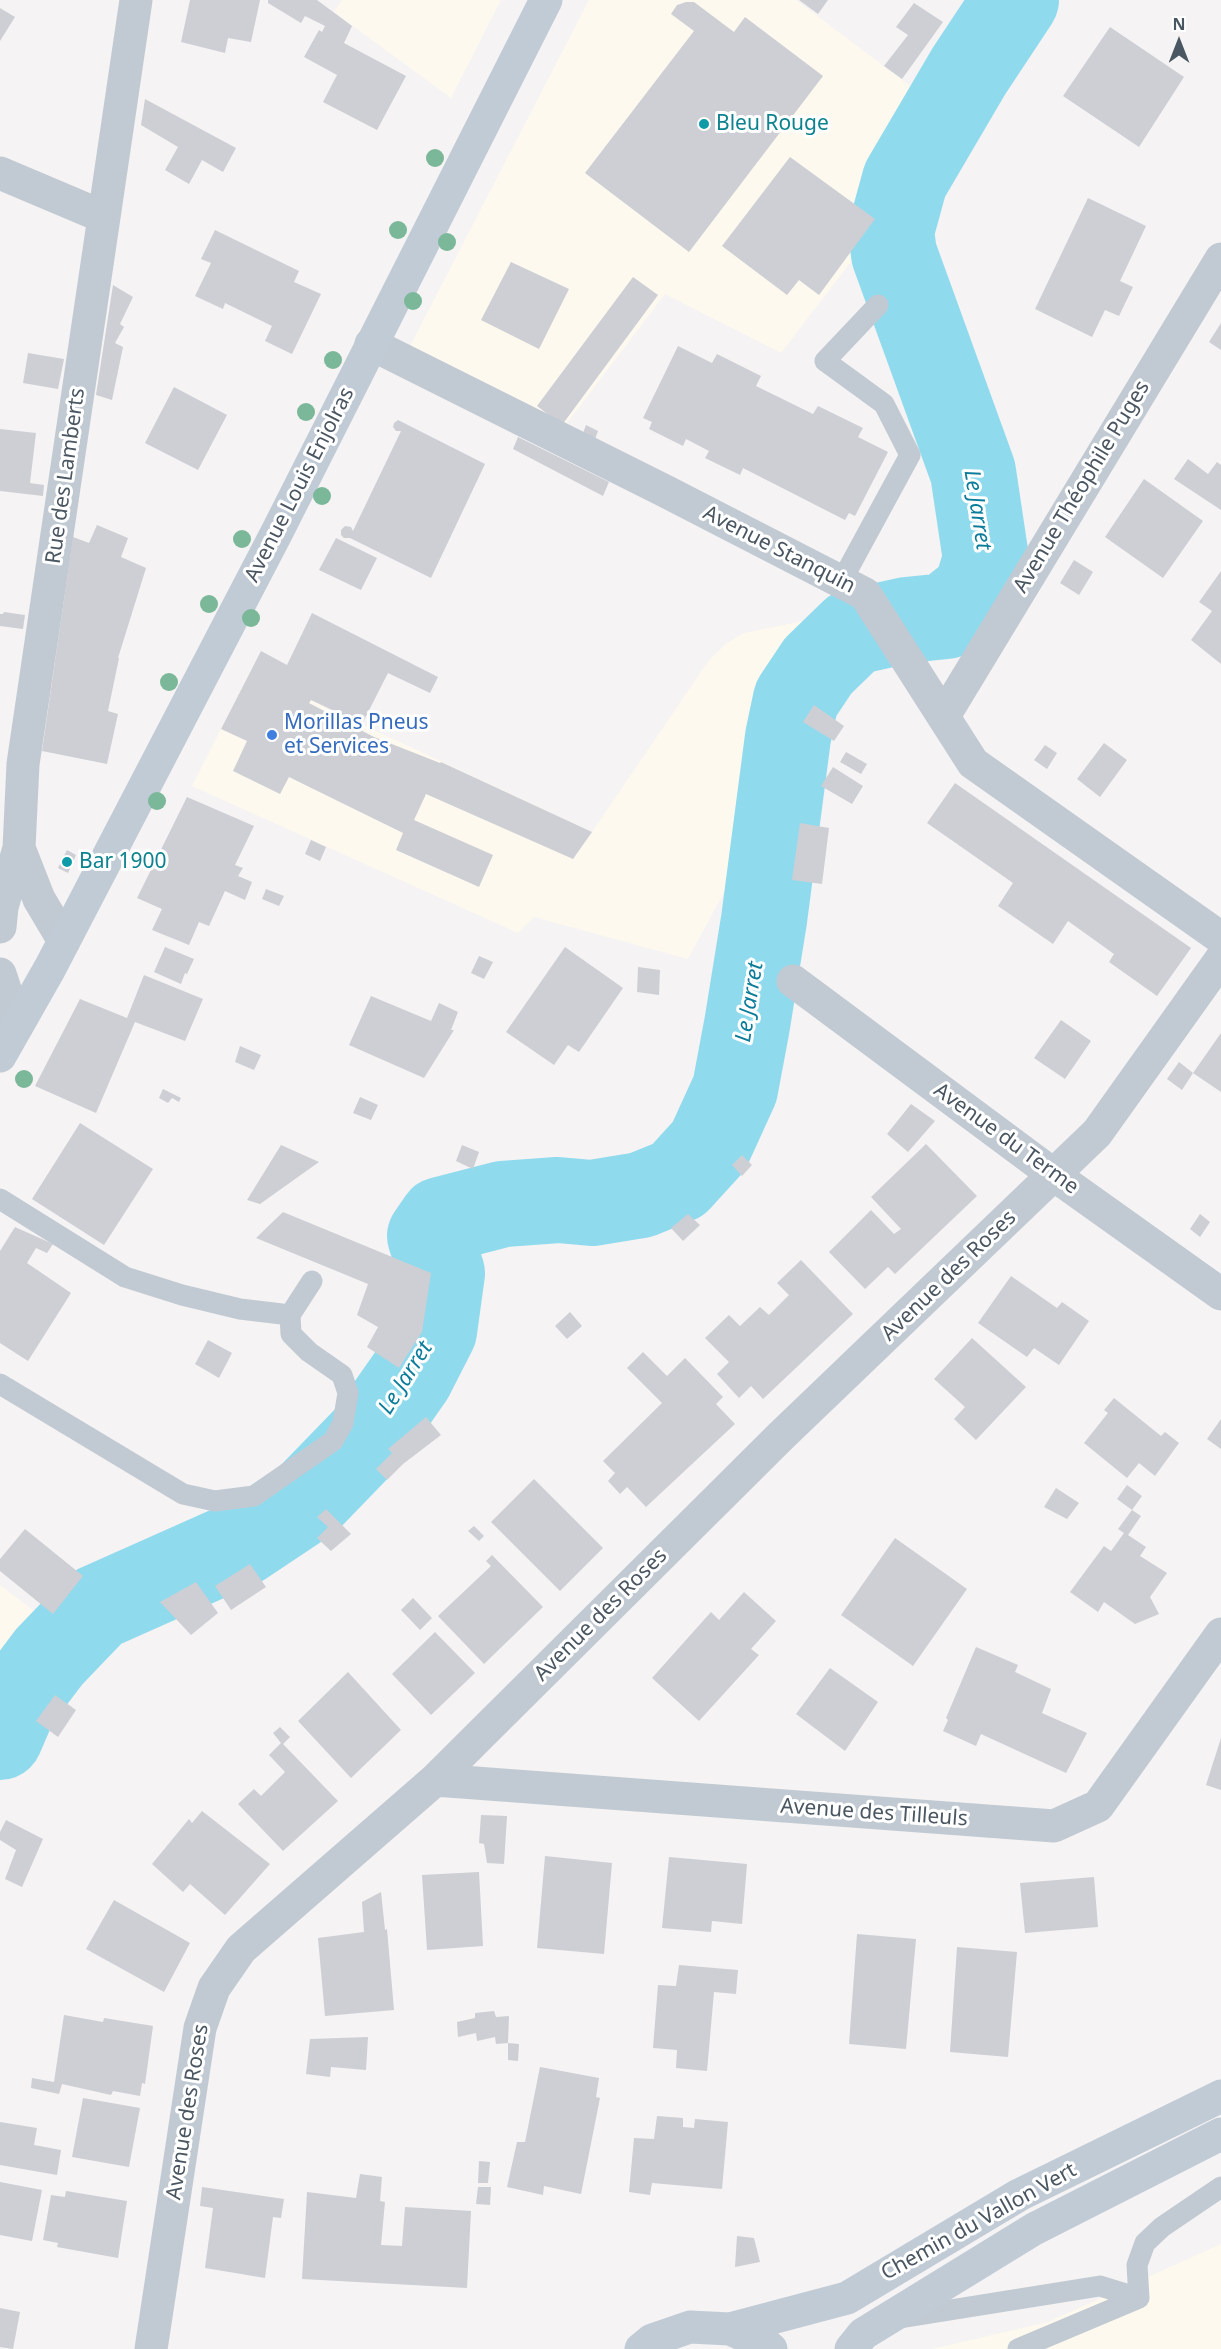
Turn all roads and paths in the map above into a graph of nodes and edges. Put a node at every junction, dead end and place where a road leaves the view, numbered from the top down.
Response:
1 (136, 0) edge
2 (546, 0) edge
3 (0, 173) edge
4 (104, 217) junction
5 (1221, 259) edge
6 (878, 305) dead end
7 (371, 344) junction
8 (846, 584) junction
9 (944, 716) junction
10 (19, 848) junction
11 (0, 927) edge
12 (1221, 938) edge
13 (57, 955) junction
14 (1221, 959) edge
15 (0, 974) edge
16 (793, 981) dead end
17 (17, 1026) junction
18 (0, 1056) edge
19 (1054, 1175) junction
20 (0, 1199) edge
21 (312, 1281) dead end
22 (1221, 1294) edge
23 (290, 1316) junction
24 (0, 1384) edge
25 (1221, 1634) edge
26 (435, 1780) junction
27 (1221, 2096) edge
28 (1221, 2134) edge
29 (1221, 2187) edge
30 (1139, 2298) junction
31 (887, 2320) junction
32 (730, 2329) junction
33 (151, 2349) edge
34 (641, 2349) edge
35 (771, 2349) edge
36 (851, 2349) edge
37 (1018, 2349) edge

1 - 4 street, Rue des Lamberts
2 - 7 main road, Avenue Louis Enjolras
3 - 4 street
4 - 10 street, Rue des Lamberts
5 - 9 street, Avenue Théophile Puges
6 - 8 lane
7 - 8 street, Avenue Stanquin
7 - 13 main road, Avenue Louis Enjolras
8 - 9 street, Avenue Stanquin
9 - 12 street, Avenue Stanquin
10 - 11 street, Rue des Lamberts
10 - 13 street, Rue des Lamberts
13 - 17 main road, Avenue Louis Enjolras
14 - 19 street, Avenue des Roses
15 - 17 street
16 - 19 street, Avenue du Terme
17 - 18 main road, Avenue Louis Enjolras
19 - 22 street, Avenue du Terme
19 - 26 street, Avenue des Roses
20 - 23 lane
21 - 23 lane
23 - 24 lane
25 - 26 street, Avenue des Tilleuls
26 - 33 street, Avenue des Roses
27 - 32 main road, Chemin du Vallon Vert
28 - 31 main road, Chemin du Vallon Vert
29 - 30 lane
30 - 31 lane
30 - 37 lane
31 - 36 main road, Chemin du Vallon Vert
32 - 34 main road
32 - 35 main road

